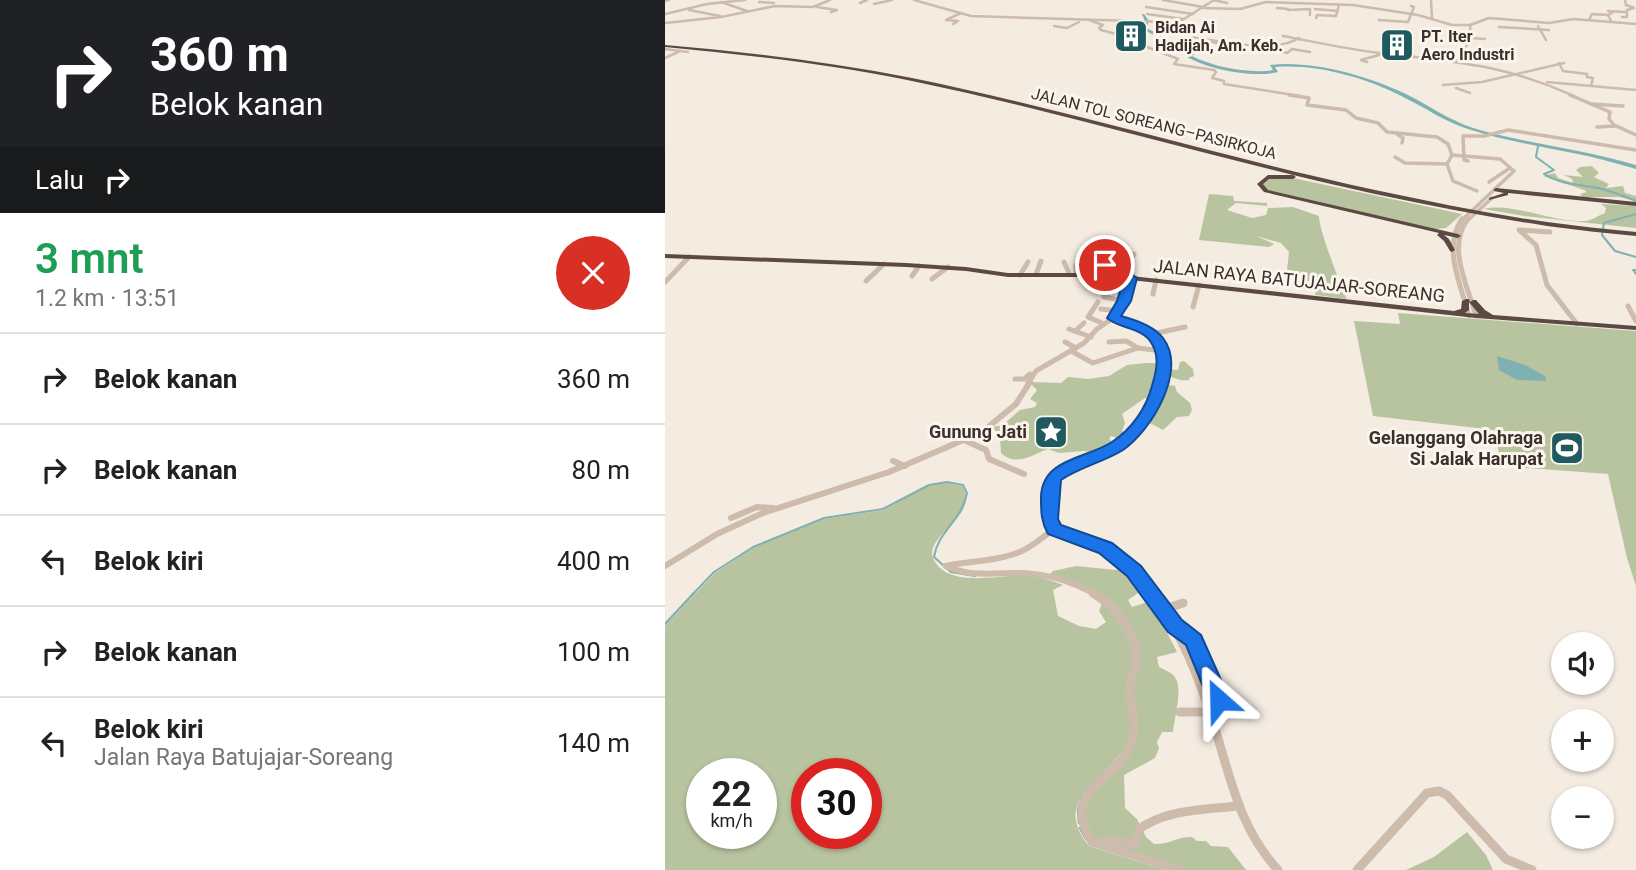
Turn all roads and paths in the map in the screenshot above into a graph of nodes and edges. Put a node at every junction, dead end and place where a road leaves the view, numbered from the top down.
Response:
1 (744, 0) edge
2 (783, 0) edge
3 (830, 0) edge
4 (867, 0) edge
5 (914, 0) edge
6 (1166, 0) edge
7 (1431, 0) edge
8 (1625, 0) edge
9 (755, 1) edge
10 (764, 1) edge
11 (892, 1) edge
12 (1213, 1) edge
13 (720, 3) junction
14 (860, 3) dead end
15 (1227, 3) dead end
16 (1249, 3) dead end
17 (1279, 3) junction
18 (710, 4) junction
19 (874, 4) dead end
20 (927, 4) junction
21 (1178, 4) junction
22 (1258, 4) junction
23 (775, 6) junction
24 (914, 6) dead end
25 (1411, 6) dead end
26 (813, 7) junction
27 (1204, 7) junction
28 (736, 8) junction
29 (1311, 8) junction
30 (1337, 8) junction
31 (684, 9) junction
32 (1166, 9) junction
33 (1177, 9) dead end
34 (1290, 9) junction
35 (708, 10) junction
36 (835, 10) dead end
37 (1384, 10) junction
38 (674, 11) junction
39 (703, 12) junction
40 (721, 12) junction
41 (1394, 12) junction
42 (1626, 12) junction
43 (681, 13) dead end
44 (747, 13) junction
45 (961, 13) junction
46 (1194, 13) junction
47 (1410, 13) junction
48 (665, 14) edge
49 (1104, 14) dead end
50 (1147, 14) junction
51 (694, 15) dead end
52 (988, 15) junction
53 (1310, 15) dead end
54 (1608, 15) junction
55 (714, 16) junction
56 (1317, 16) dead end
57 (1389, 16) dead end
58 (1432, 16) junction
59 (1131, 17) dead end
60 (1622, 17) dead end
61 (681, 18) dead end
62 (701, 18) junction
63 (996, 18) dead end
64 (688, 19) junction
65 (1085, 19) junction
66 (1099, 19) junction
67 (1184, 19) junction
68 (1507, 19) junction
69 (1125, 20) junction
70 (1061, 21) junction
71 (1536, 21) junction
72 (1611, 21) junction
73 (1157, 22) junction
74 (1589, 22) junction
75 (665, 23) edge
76 (697, 23) dead end
77 (1549, 23) junction
78 (953, 24) dead end
79 (1176, 24) junction
80 (1636, 24) edge
81 (1122, 25) dead end
82 (1471, 25) junction
83 (1480, 25) dead end
84 (1509, 25) dead end
85 (1499, 27) dead end
86 (1451, 29) dead end
87 (1528, 29) junction
88 (1540, 29) junction
89 (1101, 30) junction
90 (1095, 31) dead end
91 (1140, 32) dead end
92 (1460, 33) dead end
93 (1532, 34) dead end
94 (1122, 36) junction
95 (1283, 36) dead end
96 (1132, 38) junction
97 (1299, 38) junction
98 (1471, 38) junction
99 (1485, 39) dead end
100 (1207, 40) junction
101 (1546, 40) dead end
102 (1241, 42) junction
103 (665, 47) edge
104 (1233, 47) junction
105 (1263, 47) junction
106 (1118, 48) dead end
107 (1225, 50) dead end
108 (1463, 50) junction
109 (1258, 51) dead end
110 (680, 52) junction
111 (688, 52) dead end
112 (1310, 52) dead end
113 (1475, 52) dead end
114 (1381, 53) junction
115 (1447, 54) dead end
116 (665, 58) edge
117 (1443, 60) junction
118 (1450, 61) junction
119 (1367, 62) dead end
120 (1456, 62) junction
121 (1587, 64) dead end
122 (1546, 66) junction
123 (1448, 67) dead end
124 (1563, 71) junction
125 (1516, 73) junction
126 (1585, 74) junction
127 (1543, 81) junction
128 (1443, 85) dead end
129 (1459, 86) junction
130 (1591, 86) junction
131 (1636, 89) edge
132 (1470, 93) dead end
133 (1591, 104) junction
134 (1622, 106) dead end
135 (1616, 126) junction
136 (1597, 127) dead end
137 (1386, 131) junction
138 (1396, 132) junction
139 (1636, 135) edge
140 (1387, 139) dead end
141 (1402, 143) dead end
142 (1193, 148) junction
143 (1636, 150) edge
144 (1452, 155) junction
145 (1413, 156) dead end
146 (1395, 158) dead end
147 (1466, 159) junction
148 (1417, 162) junction
149 (1447, 164) junction
150 (1512, 170) junction
151 (1510, 181) junction
152 (1489, 182) dead end
153 (1499, 190) junction
154 (1477, 191) dead end
155 (1534, 194) junction
156 (1546, 196) junction
157 (1405, 199) junction
158 (1491, 199) junction
159 (1634, 203) edge
160 (1468, 210) junction
161 (1425, 230) junction
162 (1550, 232) dead end
163 (1636, 232) edge
164 (1455, 234) junction
165 (1117, 249) dead end
166 (1452, 250) junction
167 (1134, 254) dead end
168 (666, 257) edge
169 (689, 257) junction
170 (1041, 261) dead end
171 (1028, 262) dead end
172 (1064, 262) dead end
173 (884, 264) junction
174 (919, 266) junction
175 (948, 267) junction
176 (1104, 271) junction
177 (1076, 272) junction
178 (1036, 274) junction
179 (1050, 274) junction
180 (1020, 275) junction
181 (912, 276) dead end
182 (1118, 276) junction
183 (932, 279) dead end
184 (866, 281) dead end
185 (665, 282) edge
186 (1048, 282) dead end
187 (1130, 282) junction
188 (1155, 284) junction
189 (1199, 285) junction
190 (1153, 294) dead end
191 (1124, 301) junction
192 (1470, 301) junction
193 (1628, 306) dead end
194 (1193, 307) dead end
195 (1101, 309) dead end
196 (1119, 311) junction
197 (1448, 313) junction
198 (1473, 316) junction
199 (1114, 318) junction
200 (1498, 318) junction
201 (1636, 321) edge
202 (1084, 323) dead end
203 (1104, 324) junction
204 (1577, 324) junction
205 (1185, 327) dead end
206 (1636, 328) edge
207 (1153, 334) junction
208 (1091, 337) junction
209 (1065, 342) dead end
210 (1109, 342) dead end
211 (1138, 348) junction
212 (1074, 350) junction
213 (1163, 351) junction
214 (1040, 368) junction
215 (1015, 379) dead end
216 (966, 440) junction
217 (893, 461) dead end
218 (905, 466) junction
219 (1024, 474) dead end
220 (773, 508) junction
221 (731, 518) dead end
222 (1055, 529) junction
223 (666, 563) edge
224 (1183, 603) dead end
225 (1165, 609) junction
226 (1173, 623) junction
227 (1225, 699) dead end
228 (1180, 712) dead end
229 (1209, 712) junction
230 (1236, 806) junction
231 (1098, 843) junction
232 (1180, 870) edge
233 (1278, 870) edge
234 (1357, 870) edge
235 (1532, 870) edge

1 - 13 street
1 - 28 street
2 - 23 street
3 - 26 street
4 - 14 street
5 - 20 street
6 - 21 street
7 - 58 street
8 - 42 street
9 - 10 street
10 - 23 street
11 - 19 street
12 - 15 street
12 - 27 street
13 - 18 street
13 - 28 street
16 - 22 street
17 - 22 street
17 - 34 street
17 - 34 street
18 - 31 street
18 - 35 street
20 - 24 street
20 - 45 street
21 - 27 street
21 - 32 street
22 - 27 street
23 - 26 street
23 - 44 street
25 - 47 street
26 - 36 street
27 - 46 street
28 - 40 street
28 - 44 street
29 - 30 street
29 - 34 street
29 - 53 street
30 - 37 street
30 - 56 street
31 - 38 street
31 - 39 street
32 - 46 street
32 - 50 street
33 - 46 street
35 - 39 street
35 - 40 street
37 - 41 street
37 - 47 street
38 - 43 street
38 - 48 street
39 - 55 street
40 - 55 street
41 - 47 street
41 - 57 street
42 - 54 street
42 - 60 street
44 - 55 street
45 - 52 street
45 - 78 street
46 - 67 street
47 - 58 street
48 - 61 street
49 - 66 street
50 - 67 street
50 - 73 street
51 - 62 street
52 - 63 street
52 - 70 street
54 - 72 street
54 - 74 street
55 - 62 street
58 - 82 street
59 - 69 street
62 - 64 street
64 - 75 street
64 - 76 street
65 - 66 street
65 - 70 street
65 - 70 street
65 - 89 street
66 - 69 street
67 - 79 street
68 - 71 street
68 - 82 street
68 - 84 street
69 - 73 street
69 - 81 street
71 - 77 street
71 - 88 street
72 - 74 street
72 - 80 street
73 - 79 street
74 - 77 street
77 - 88 street
79 - 100 street
82 - 83 street
82 - 86 street
82 - 98 street
85 - 87 street
87 - 88 street
87 - 93 street
88 - 101 street
89 - 90 street
89 - 94 street
91 - 94 street
92 - 98 street
94 - 96 street
95 - 97 street
96 - 106 street
96 - 137 street
97 - 105 street
97 - 114 street
98 - 99 street
98 - 108 street
100 - 102 street
100 - 104 street
102 - 104 street
102 - 105 street
103 - 110 street
103 - 142 highway, JALAN TOL SOREANG–PASIRKOJA
103 - 160 highway, JALAN TOL SOREANG–PASIRKOJA
104 - 107 street
105 - 109 street
105 - 112 street
108 - 113 street
108 - 120 street
110 - 111 street
110 - 116 street
114 - 117 street
114 - 119 street
115 - 117 street
117 - 118 street
118 - 120 street
118 - 123 street
120 - 125 street
121 - 126 street
122 - 124 street
122 - 124 street
122 - 125 street
124 - 126 street
125 - 127 street
125 - 129 street
126 - 130 street
127 - 130 street
127 - 133 street
128 - 129 street
129 - 132 street
130 - 131 street
133 - 134 street
133 - 135 street
135 - 136 street
135 - 139 street
137 - 138 street
137 - 140 street
138 - 141 street
138 - 144 street
142 - 157 highway, JALAN TOL SOREANG–PASIRKOJA
142 - 161 highway
143 - 147 street
144 - 147 street
144 - 149 street
145 - 148 street
146 - 148 street
147 - 150 street
148 - 149 street
149 - 154 street
150 - 151 street
150 - 152 street
150 - 153 street
151 - 153 street
151 - 155 highway
153 - 155 highway
153 - 156 highway
153 - 158 street
153 - 164 street
155 - 159 highway
156 - 158 highway
156 - 159 highway
157 - 160 highway, JALAN TOL SOREANG–PASIRKOJA
157 - 161 highway
158 - 164 street
160 - 163 highway, JALAN TOL SOREANG–PASIRKOJA
161 - 164 highway
161 - 166 highway
162 - 204 street
164 - 166 street
164 - 192 street
165 - 176 street
166 - 192 street
167 - 182 street
168 - 169 highway, JALAN RAYA BATUJAJAR-SOREANG
169 - 173 highway, JALAN RAYA BATUJAJAR-SOREANG
169 - 185 street
170 - 178 street
171 - 180 street
172 - 177 street
173 - 174 highway, JALAN RAYA BATUJAJAR-SOREANG
173 - 184 street
174 - 175 highway, JALAN RAYA BATUJAJAR-SOREANG
174 - 181 street
175 - 180 highway, JALAN RAYA BATUJAJAR-SOREANG
175 - 183 street
176 - 177 highway, JALAN RAYA BATUJAJAR-SOREANG
176 - 182 highway, JALAN RAYA BATUJAJAR-SOREANG
177 - 179 highway, JALAN RAYA BATUJAJAR-SOREANG
178 - 179 highway, JALAN RAYA BATUJAJAR-SOREANG
178 - 180 highway, JALAN RAYA BATUJAJAR-SOREANG
179 - 186 street
182 - 187 highway, JALAN RAYA BATUJAJAR-SOREANG
187 - 188 highway, JALAN RAYA BATUJAJAR-SOREANG
187 - 191 street
188 - 189 highway, JALAN RAYA BATUJAJAR-SOREANG
188 - 190 street
189 - 194 street
189 - 197 highway, JALAN RAYA BATUJAJAR-SOREANG
191 - 196 street
191 - 203 street
192 - 197 highway
192 - 198 street
192 - 200 highway
193 - 201 street
195 - 196 street
196 - 199 street
197 - 198 highway, JALAN RAYA BATUJAJAR-SOREANG
198 - 200 highway, JALAN RAYA BATUJAJAR-SOREANG
199 - 203 street
199 - 207 street
200 - 204 highway, JALAN RAYA BATUJAJAR-SOREANG
202 - 208 street
203 - 208 street
204 - 206 highway, JALAN RAYA BATUJAJAR-SOREANG
205 - 207 street
207 - 213 street
208 - 212 street
209 - 212 street
210 - 211 street
211 - 212 street
211 - 213 street
212 - 214 street
213 - 222 street
214 - 215 street
214 - 216 street
216 - 218 street
216 - 219 street
217 - 218 street
218 - 220 street
220 - 221 street
220 - 223 street
222 - 225 street
222 - 231 street
224 - 225 street
225 - 226 street
226 - 227 street
226 - 229 street
228 - 229 street
229 - 230 street
230 - 231 street
230 - 233 street
231 - 232 street
234 - 235 street

